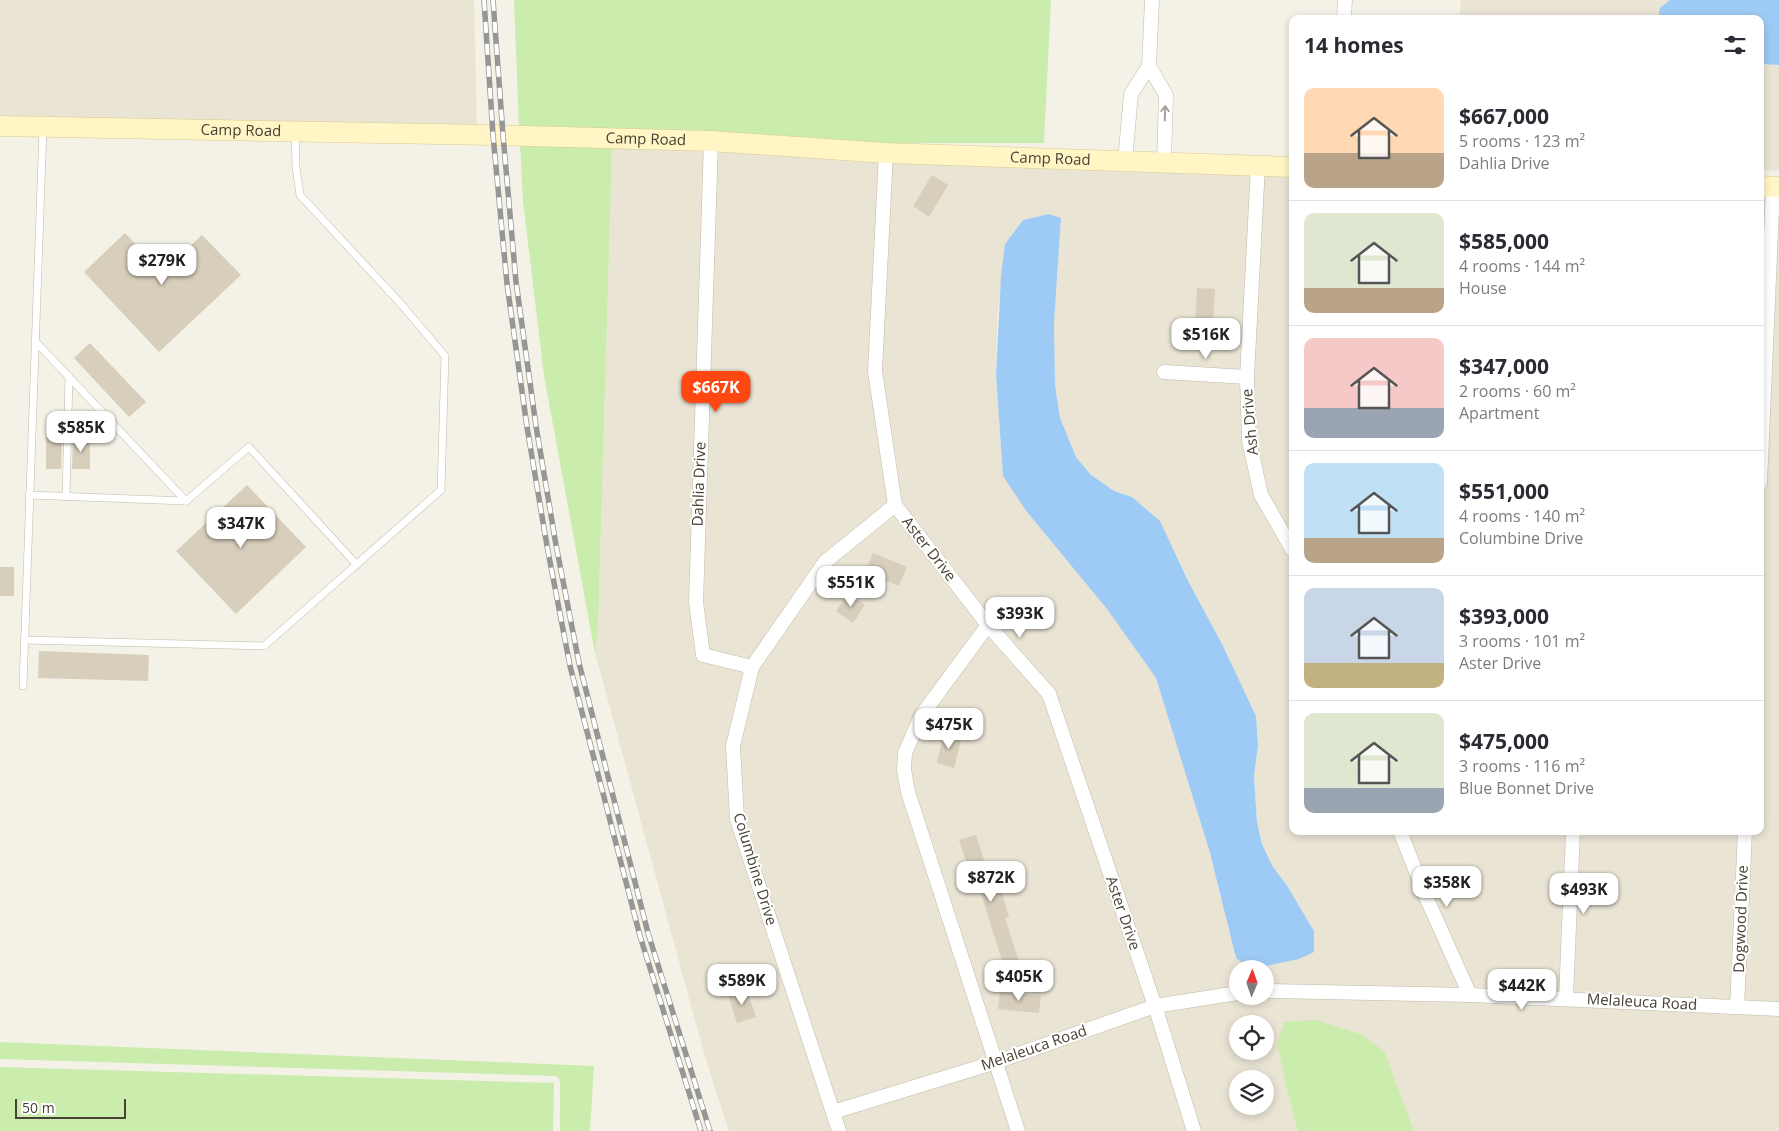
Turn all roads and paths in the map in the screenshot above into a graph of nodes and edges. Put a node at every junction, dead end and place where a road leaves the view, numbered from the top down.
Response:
1 (1152, 0) edge
2 (1345, 0) edge
3 (1344, 15) edge
4 (1150, 66) junction
5 (0, 126) edge
6 (43, 126) junction
7 (295, 132) junction
8 (711, 142) junction
9 (886, 153) junction
10 (1125, 161) junction
11 (1164, 162) junction
12 (1258, 165) junction
13 (1289, 167) edge
14 (1771, 187) edge
15 (35, 340) junction
16 (1164, 372) dead end
17 (1764, 375) edge
18 (69, 377) junction
19 (1247, 377) junction
20 (30, 495) junction
21 (66, 497) junction
22 (186, 501) junction
23 (894, 505) junction
24 (1289, 544) edge
25 (357, 565) junction
26 (988, 625) junction
27 (24, 640) junction
28 (752, 667) junction
29 (23, 686) dead end
30 (1402, 835) edge
31 (1573, 835) edge
32 (1745, 835) edge
33 (1274, 991) edge
34 (1229, 994) edge
35 (1470, 994) junction
36 (1566, 998) junction
37 (1155, 1006) junction
38 (1737, 1007) junction
39 (1779, 1009) edge
40 (996, 1062) junction
41 (833, 1112) junction
42 (839, 1131) edge
43 (1018, 1131) edge
44 (1194, 1131) edge

1 - 4 street
2 - 3 street
4 - 10 street
11 -> 4 street
5 - 6 street, Camp Road
6 - 7 street, Camp Road
6 - 15 lane
7 - 8 street, Camp Road
7 - 25 lane
8 - 9 street, Camp Road
8 - 28 street, Dahlia Drive
9 - 10 street, Camp Road
9 - 23 street, Aster Drive
10 - 11 street, Camp Road
11 - 12 street, Camp Road
12 - 13 street, Camp Road
12 - 19 street, Ash Drive
14 - 17 street
15 - 18 lane
15 - 20 lane
16 - 19 street
18 - 21 lane
18 - 22 lane
19 - 24 street, Ash Drive
20 - 21 lane
20 - 27 lane
21 - 22 lane
22 - 25 lane
23 - 26 street, Aster Drive
23 - 28 street, Columbine Drive
25 - 27 lane
26 - 37 street, Aster Drive
26 - 40 street
27 - 29 lane
28 - 41 street, Columbine Drive
30 - 35 street
31 - 36 street
32 - 38 street, Dogwood Drive
33 - 35 street, Melaleuca Road
34 - 37 street, Melaleuca Road
35 - 36 street, Melaleuca Road
36 - 38 street, Melaleuca Road
37 - 40 street, Melaleuca Road
37 - 44 street, Aster Drive
38 - 39 street, Melaleuca Road
40 - 41 street, Melaleuca Road
40 - 43 street
41 - 42 street, Columbine Drive

